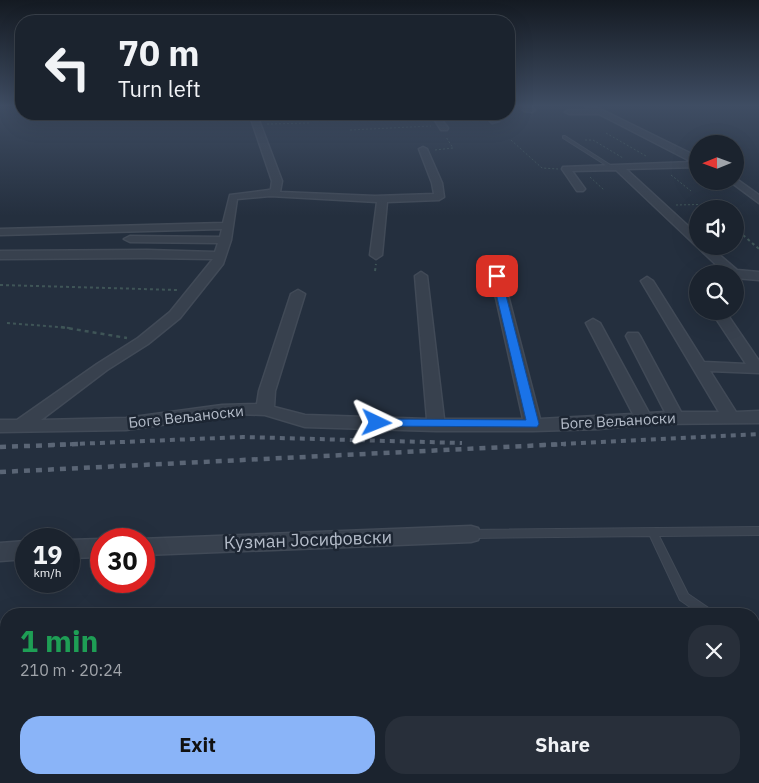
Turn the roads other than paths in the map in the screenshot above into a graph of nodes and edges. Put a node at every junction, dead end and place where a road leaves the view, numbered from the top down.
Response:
1 (262, 143) edge
2 (573, 143) edge
3 (659, 143) edge
4 (423, 151) road end
5 (689, 158) edge
6 (689, 164) edge
7 (616, 168) junction
8 (580, 188) dead end
9 (744, 188) edge
10 (270, 193) junction
11 (382, 199) junction
12 (759, 200) edge
13 (228, 226) junction
14 (0, 232) edge
15 (689, 234) edge
16 (225, 240) junction
17 (3, 241) edge
18 (0, 255) edge
19 (376, 255) dead end
20 (713, 255) edge
21 (220, 256) junction
22 (724, 265) edge
23 (744, 275) edge
24 (421, 276) dead end
25 (497, 276) dead end
26 (759, 276) edge
27 (648, 281) dead end
28 (298, 294) dead end
29 (724, 320) edge
30 (593, 323) dead end
31 (633, 336) dead end
32 (701, 366) junction
33 (265, 410) junction
34 (759, 417) edge
35 (676, 418) junction
36 (731, 418) junction
37 (646, 420) junction
38 (533, 424) junction
39 (436, 425) junction
40 (0, 426) edge
41 (21, 426) junction
42 (759, 532) edge
43 (471, 534) joint
44 (653, 534) junction
45 (155, 546) edge
46 (15, 551) edge
47 (0, 552) edge
48 (701, 608) edge

1 - 10 street
2 - 7 lane
3 - 5 street
4 - 11 street
6 - 7 street
7 - 8 street
7 - 15 street
9 - 12 street
10 - 11 street
10 - 13 street
11 - 19 street
13 - 14 street
13 - 16 street
16 - 17 street
16 - 21 street
18 - 21 street
20 - 22 street
21 - 41 street
23 - 26 street
24 - 39 street
25 - 38 street
27 - 32 street
28 - 33 street
29 - 32 street
30 - 37 street
31 - 35 street
32 - 36 street
33 - 39 street, Боге Вељаноски
33 - 41 street, Боге Вељаноски
34 - 36 street, Боге Вељаноски
35 - 36 street, Боге Вељаноски
35 - 37 street, Боге Вељаноски
37 - 38 street, Боге Вељаноски
38 - 39 street, Боге Вељаноски
40 - 41 street, Боге Вељаноски
42 - 44 lane
43 - 44 lane
43 - 45 street, Кузман Јосифовски
44 - 48 lane
46 - 47 street

